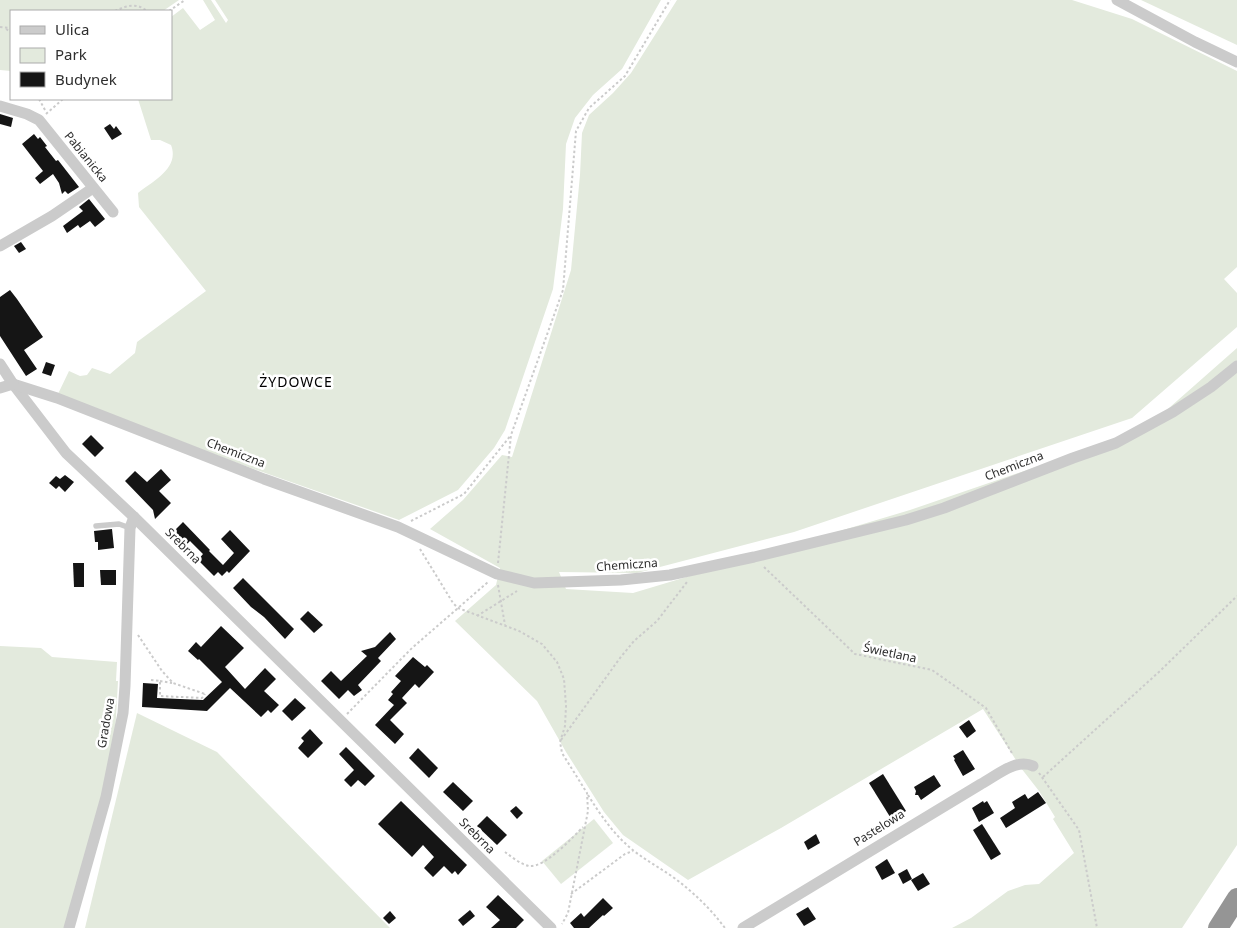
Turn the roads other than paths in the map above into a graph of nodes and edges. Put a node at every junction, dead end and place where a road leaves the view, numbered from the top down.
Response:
1 (1117, 0) edge
2 (1237, 62) edge
3 (0, 106) edge
4 (93, 188) junction
5 (113, 212) dead end
6 (0, 246) edge
7 (0, 364) edge
8 (1237, 366) edge
9 (13, 384) junction
10 (0, 388) edge
11 (132, 522) junction
12 (96, 526) dead end
13 (1033, 766) dead end
14 (1237, 898) edge
15 (69, 928) edge
16 (551, 928) edge
17 (743, 928) edge
18 (1218, 928) edge

1 - 2 street
3 - 4 street, Pabianicka
4 - 5 street, Pabianicka
4 - 6 street
7 - 9 street, Srebrna
8 - 9 street, Chemiczna
9 - 10 street
9 - 11 street, Srebrna
11 - 12 lane
11 - 15 street, Gradowa
11 - 16 street, Srebrna
13 - 17 street, Pastelowa
14 - 18 highway

